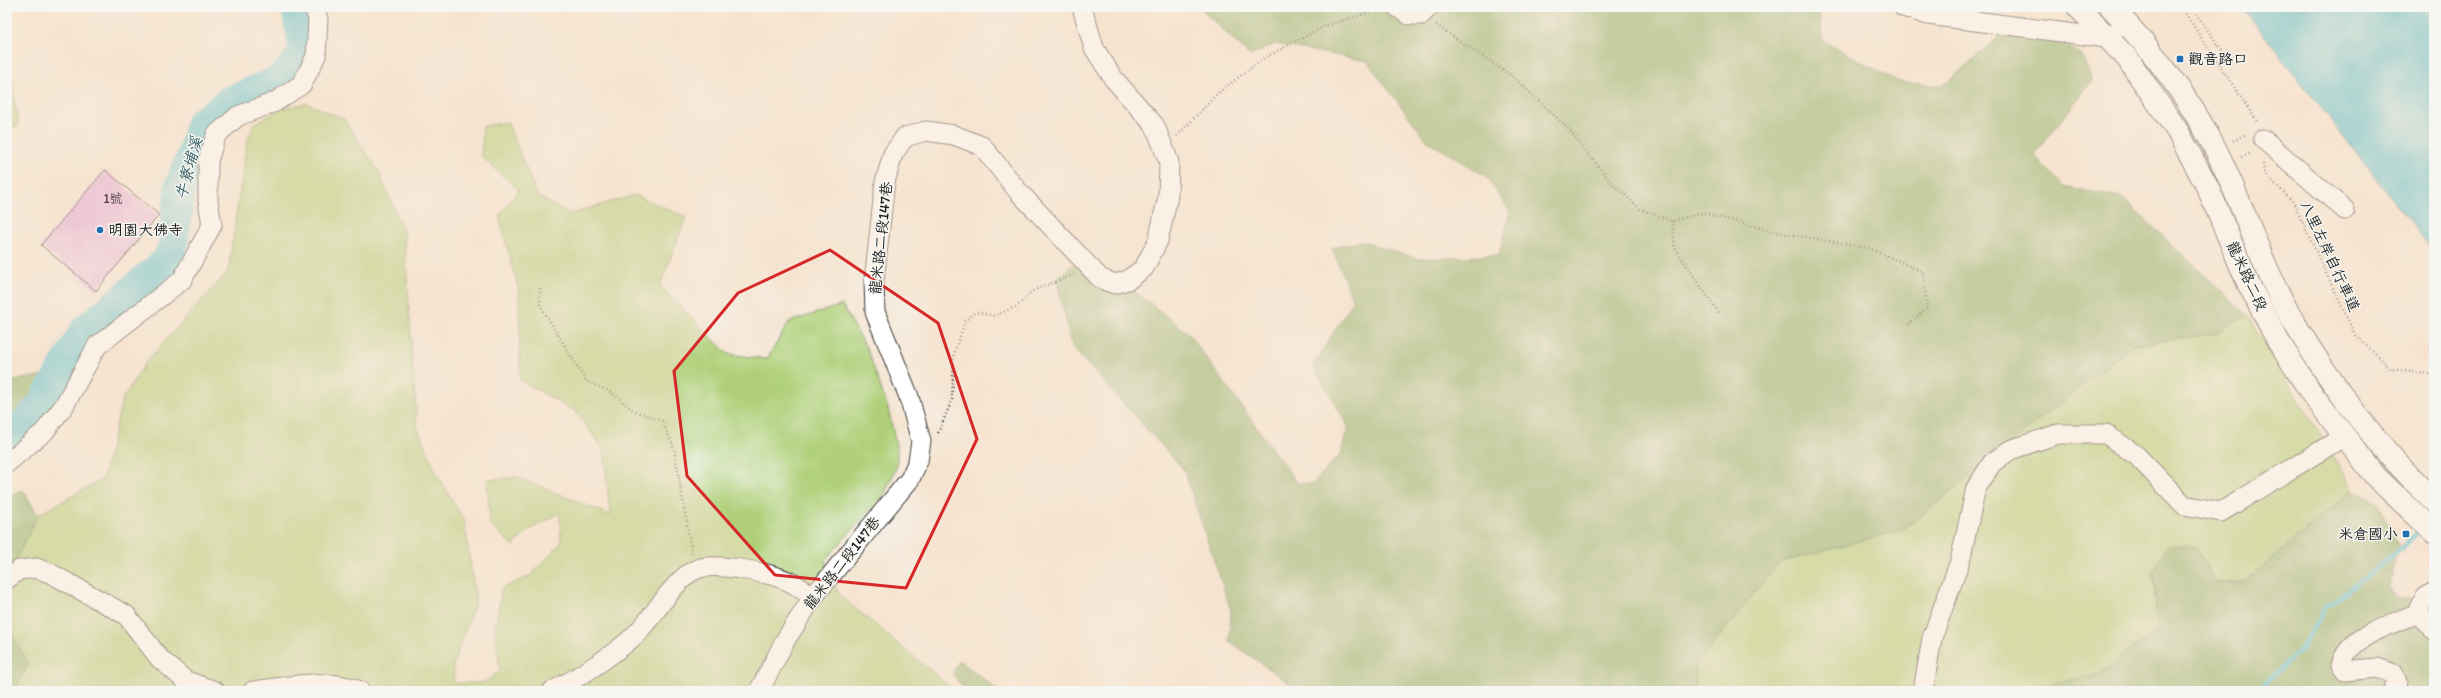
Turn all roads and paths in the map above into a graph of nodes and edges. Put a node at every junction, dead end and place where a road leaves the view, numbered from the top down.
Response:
1 (314, 7) edge
2 (1082, 7) edge
3 (1387, 7) edge
4 (1398, 7) edge
5 (1903, 7) edge
6 (2078, 7) edge
7 (2111, 7) edge
8 (2181, 7) edge
9 (2192, 7) edge
10 (1425, 11) edge
11 (2126, 23) junction
12 (2107, 38) junction
13 (2220, 64) junction
14 (2262, 133) junction
15 (1164, 149) junction
16 (2215, 149) junction
17 (2345, 210) dead end
18 (1672, 221) junction
19 (1091, 269) junction
20 (540, 288) dead end
21 (1720, 315) dead end
22 (1907, 326) dead end
23 (2434, 375) edge
24 (2343, 437) junction
25 (921, 441) junction
26 (7, 464) edge
27 (2434, 501) edge
28 (2434, 532) edge
29 (694, 570) junction
30 (7, 579) edge
31 (2434, 592) edge
32 (813, 597) junction
33 (2420, 612) junction
34 (2434, 630) edge
35 (215, 691) edge
36 (253, 691) edge
37 (360, 691) edge
38 (552, 691) edge
39 (759, 691) edge
40 (1923, 691) edge
41 (2393, 691) edge

1 - 26 street
2 - 15 street, 龍米路二段147巷
3 - 15 path
4 - 10 street
5 - 12 street
6 - 12 main road, 龍米路二段
7 - 11 main road, 龍米路二段
8 - 13 path
9 - 13 path
10 - 18 path
11 - 12 street
11 - 16 main road, 龍米路二段
12 - 24 main road, 龍米路二段
13 - 14 path
14 - 16 path
14 - 17 street
14 - 23 path, 八里左岸自行車道
15 - 19 street, 龍米路二段147巷
16 - 27 main road, 龍米路二段
18 - 21 path
18 - 22 path
19 - 25 path
19 - 25 street, 龍米路二段147巷
20 - 29 path
24 - 28 main road, 龍米路二段
24 - 40 street
25 - 32 street, 龍米路二段147巷
29 - 32 street
29 - 38 street
30 - 35 street
31 - 33 street
32 - 39 street, 龍米路二段147巷
33 - 34 street
33 - 41 street
36 - 37 street

